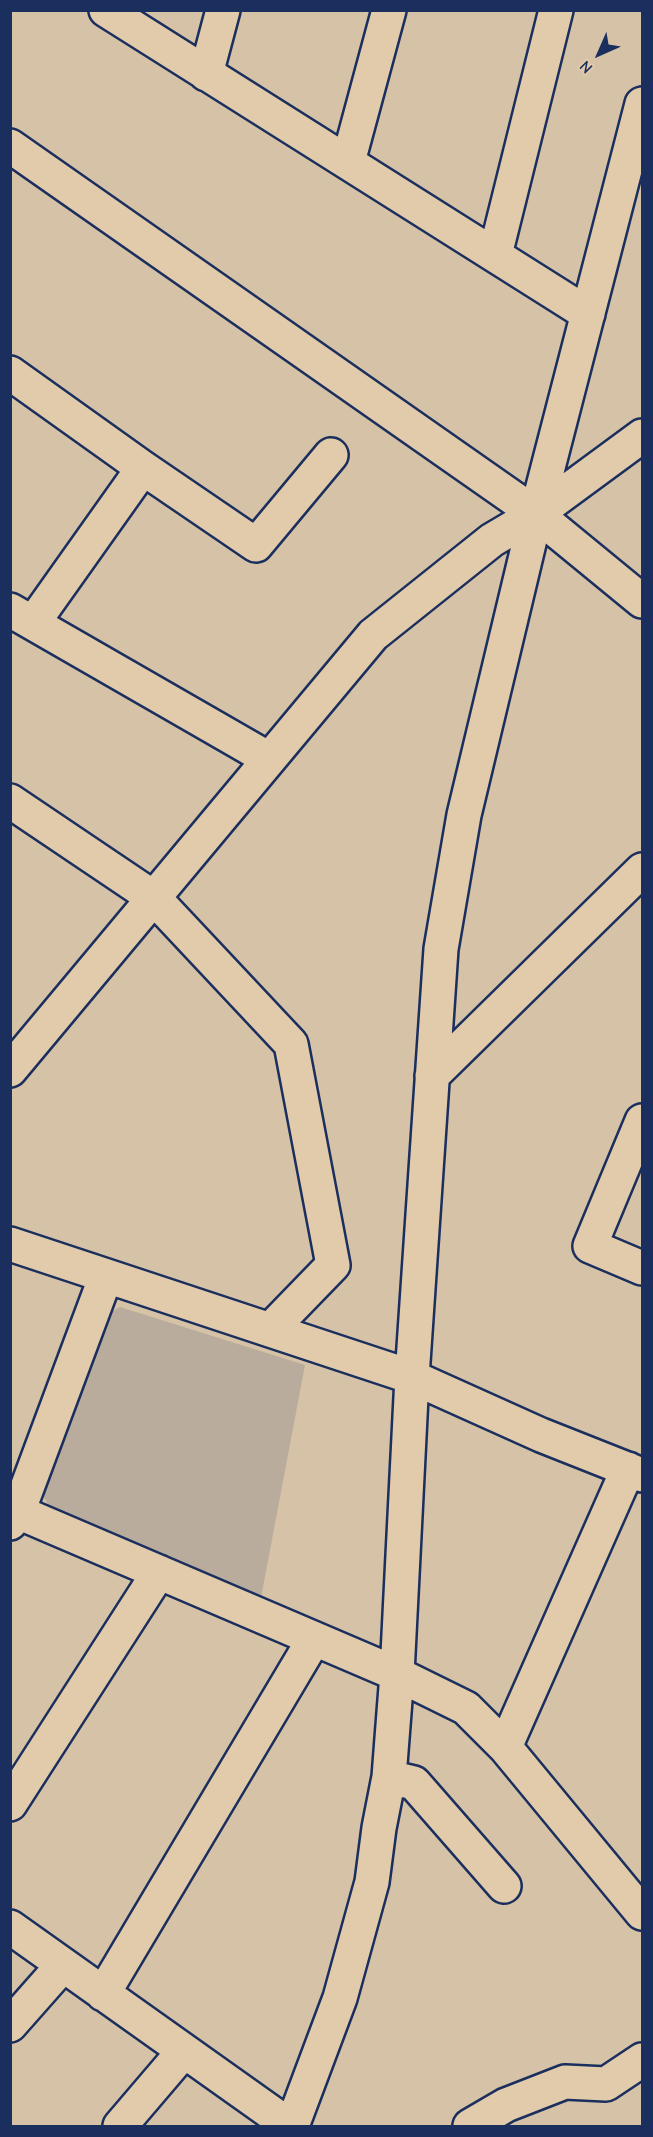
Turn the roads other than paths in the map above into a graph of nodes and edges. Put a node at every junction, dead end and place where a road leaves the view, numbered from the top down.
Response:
1 (106, 10) edge
2 (223, 10) edge
3 (388, 10) edge
4 (556, 10) edge
5 (206, 74) junction
6 (642, 104) edge
7 (10, 146) edge
8 (348, 162) junction
9 (495, 255) junction
10 (588, 314) junction
11 (14, 385) edge
12 (642, 436) edge
13 (331, 455) dead end
14 (142, 468) junction
15 (536, 514) junction
16 (642, 601) edge
17 (22, 616) edge
18 (269, 759) junction
19 (10, 801) edge
20 (642, 870) edge
21 (154, 898) junction
22 (14, 1061) edge
23 (432, 1077) junction
24 (642, 1121) edge
25 (10, 1244) edge
26 (642, 1268) edge
27 (106, 1276) junction
28 (270, 1330) junction
29 (412, 1377) junction
30 (635, 1472) edge
31 (14, 1518) edge
32 (159, 1572) junction
33 (314, 1639) junction
34 (397, 1674) junction
35 (506, 1747) junction
36 (389, 1777) junction
37 (10, 1804) edge
38 (504, 1886) dead end
39 (642, 1913) edge
40 (10, 1927) edge
41 (63, 1965) junction
42 (104, 1994) junction
43 (10, 2025) edge
44 (184, 2051) junction
45 (642, 2060) edge
46 (120, 2127) edge
47 (291, 2127) edge
48 (470, 2127) edge

1 - 5 street
2 - 5 street
3 - 8 street
4 - 9 street
5 - 8 street
6 - 10 street
7 - 15 street
8 - 9 street
9 - 10 street
10 - 15 street
11 - 14 street
12 - 15 street
13 - 14 street
14 - 17 street
15 - 16 street
15 - 18 street
15 - 23 street
17 - 18 street
18 - 21 street
19 - 21 street
20 - 23 street
21 - 22 street
21 - 28 street
23 - 29 street
24 - 26 street
25 - 27 street
27 - 28 street
27 - 31 street
28 - 29 street
29 - 30 street
29 - 34 street
30 - 35 street
31 - 32 street
32 - 33 street
32 - 37 street
33 - 34 street
33 - 42 street
34 - 35 street
34 - 36 street
35 - 39 street
36 - 38 street
36 - 47 street
40 - 41 street
41 - 42 street
41 - 43 street
42 - 44 street
44 - 46 street
44 - 47 street
45 - 48 street

